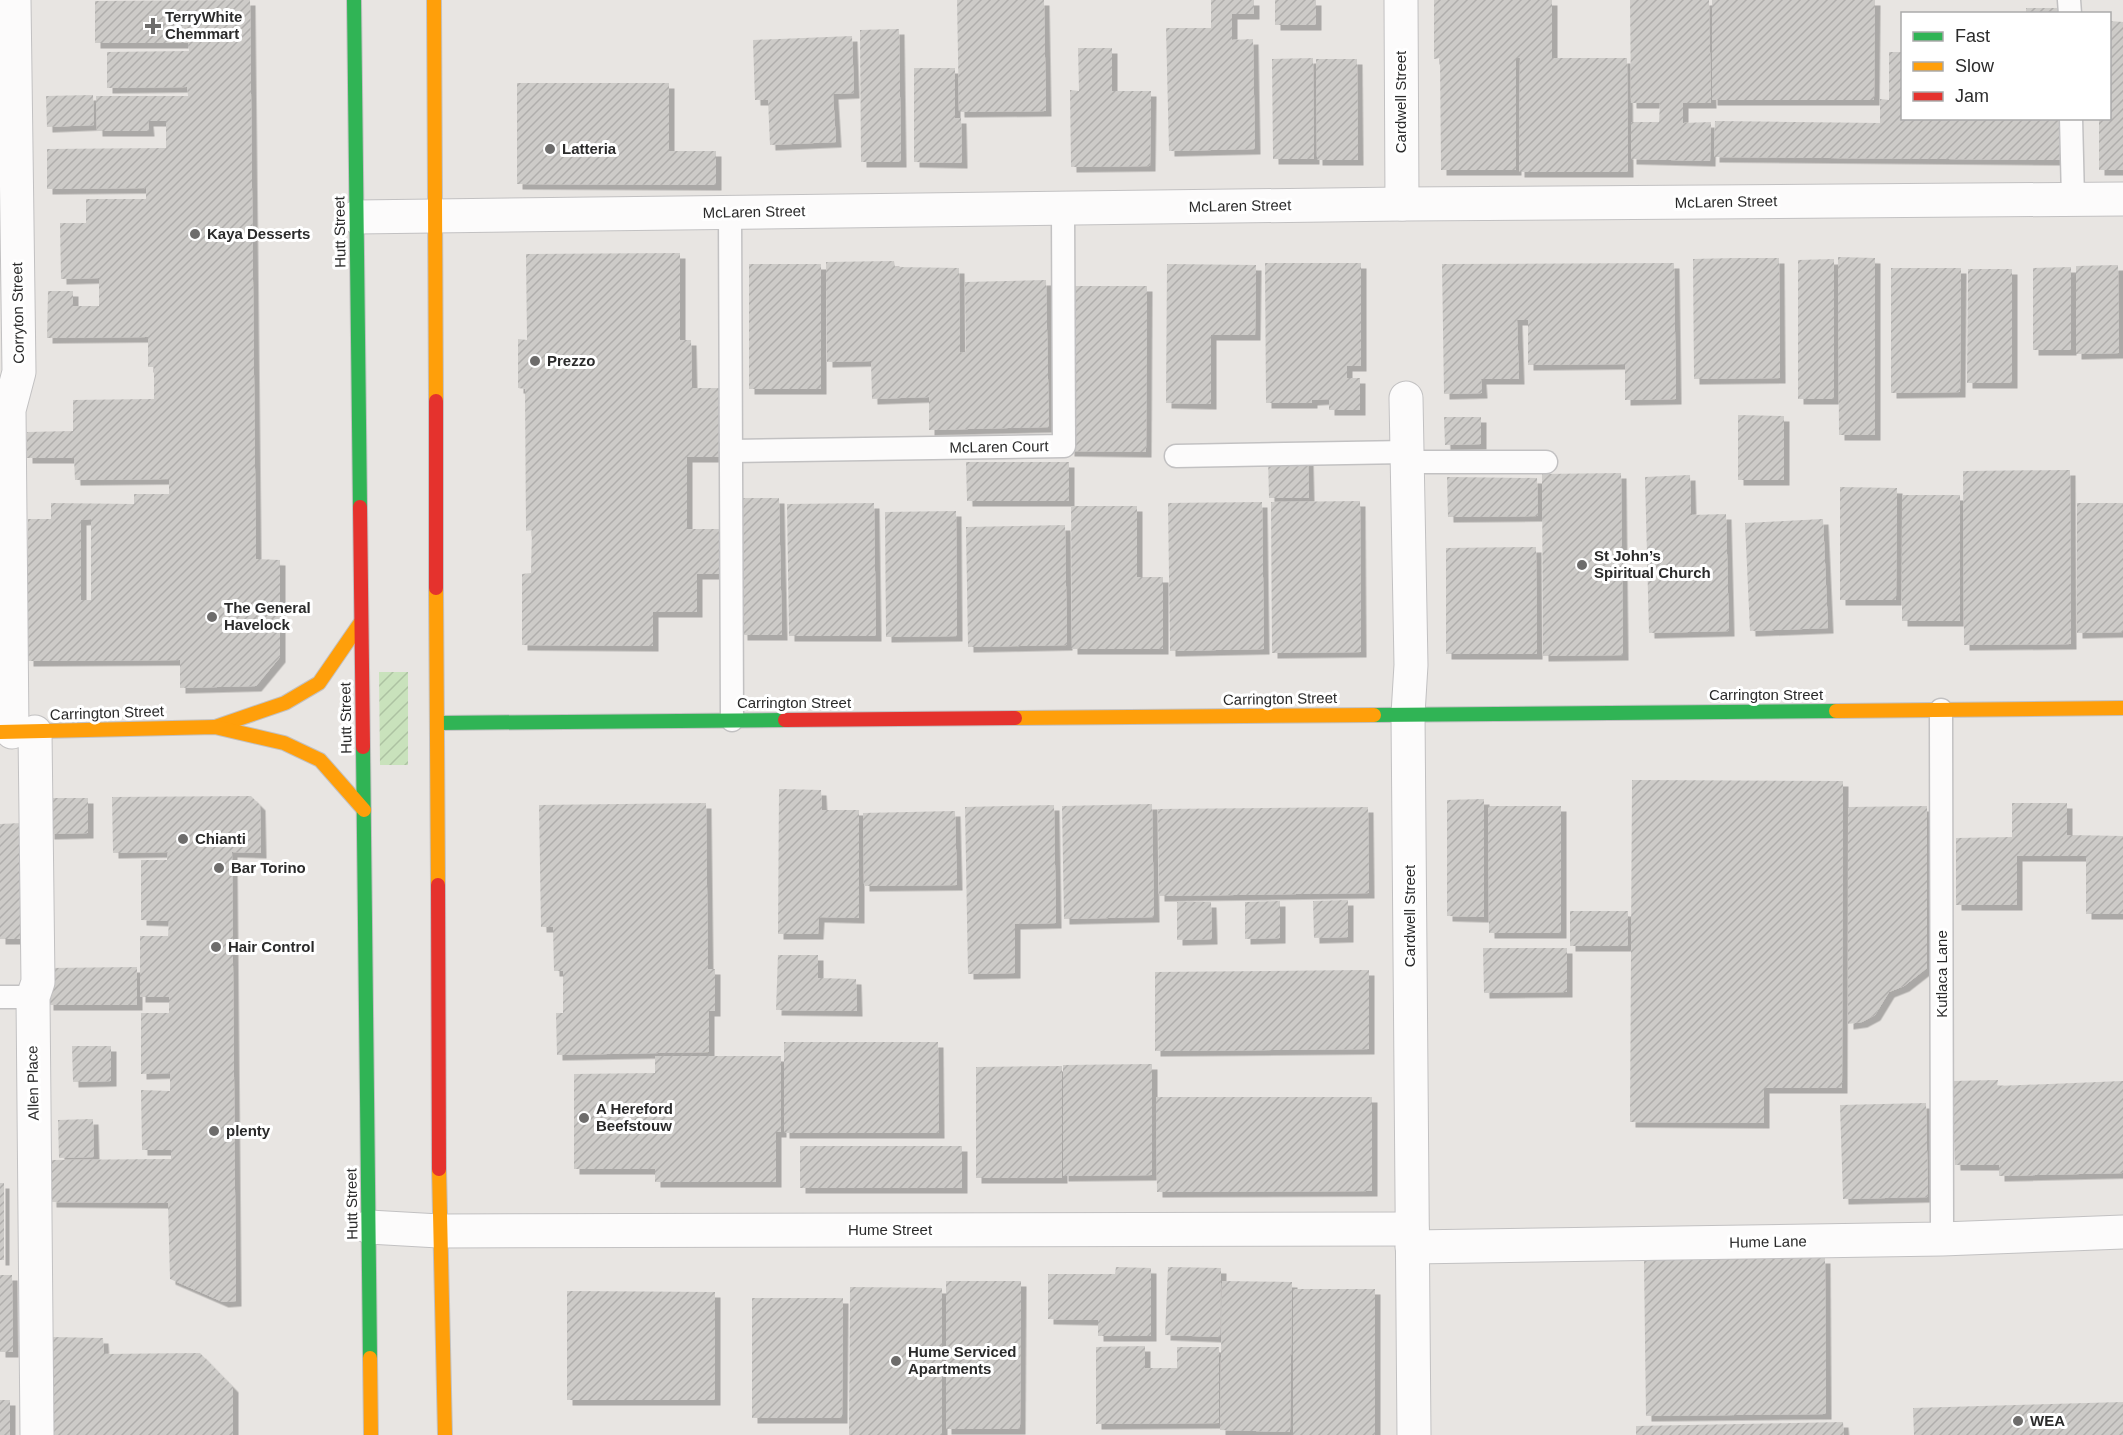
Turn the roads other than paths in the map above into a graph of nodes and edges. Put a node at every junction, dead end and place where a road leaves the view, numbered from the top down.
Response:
1 (14, 0) edge
2 (354, 0) edge
3 (434, 0) edge
4 (1401, 0) edge
5 (2072, 120) edge
6 (2073, 199) junction
7 (2123, 199) edge
8 (1402, 204) junction
9 (1063, 208) junction
10 (730, 212) junction
11 (435, 216) junction
12 (357, 217) junction
13 (1406, 398) dead end
14 (731, 451) junction
15 (1176, 456) dead end
16 (1407, 457) junction
17 (1546, 462) dead end
18 (361, 622) junction
19 (2123, 708) edge
20 (1941, 710) junction
21 (1408, 714) junction
22 (732, 720) junction
23 (437, 723) junction
24 (215, 727) junction
25 (16, 732) edge
26 (364, 810) junction
27 (0, 997) edge
28 (33, 997) junction
29 (369, 1227) junction
30 (439, 1231) junction
31 (2123, 1232) edge
32 (1412, 1238) junction
33 (1942, 1239) junction
34 (37, 1435) edge
35 (371, 1435) edge
36 (445, 1435) edge
37 (1414, 1435) edge

1 - 25 street, Corryton Street
2 - 12 main road, Hutt Street
3 - 11 main road
4 - 8 street, Cardwell Street
5 - 6 lane
6 - 7 street, McLaren Street
6 - 8 street, McLaren Street
8 - 9 street, McLaren Street
9 - 10 street, McLaren Street
9 - 14 lane, McLaren Court
10 - 11 street, McLaren Street
10 - 14 lane
11 - 12 street, McLaren Street
11 - 23 main road
12 - 18 main road, Hutt Street
13 - 16 street, Cardwell Street
14 - 22 lane
15 - 16 lane
16 - 17 lane
16 - 21 street, Cardwell Street
18 - 24 main road, Carrington Street
18 - 26 main road, Hutt Street
19 - 20 main road, Carrington Street
20 - 21 main road, Carrington Street
20 - 33 lane, Kutlaca Lane
21 - 22 main road, Carrington Street
21 - 32 street, Cardwell Street
22 - 23 main road, Carrington Street
23 - 30 main road
24 - 25 main road, Carrington Street
24 - 26 main road, Carrington Street
25 - 28 street, Allen Place
26 - 29 main road, Hutt Street
27 - 28 lane
28 - 34 street, Allen Place
29 - 30 street, Hume Street
29 - 35 main road, Hutt Street
30 - 32 street, Hume Street
30 - 36 main road
31 - 33 street, Hume Lane
32 - 33 street, Hume Lane
32 - 37 street, Cardwell Street

